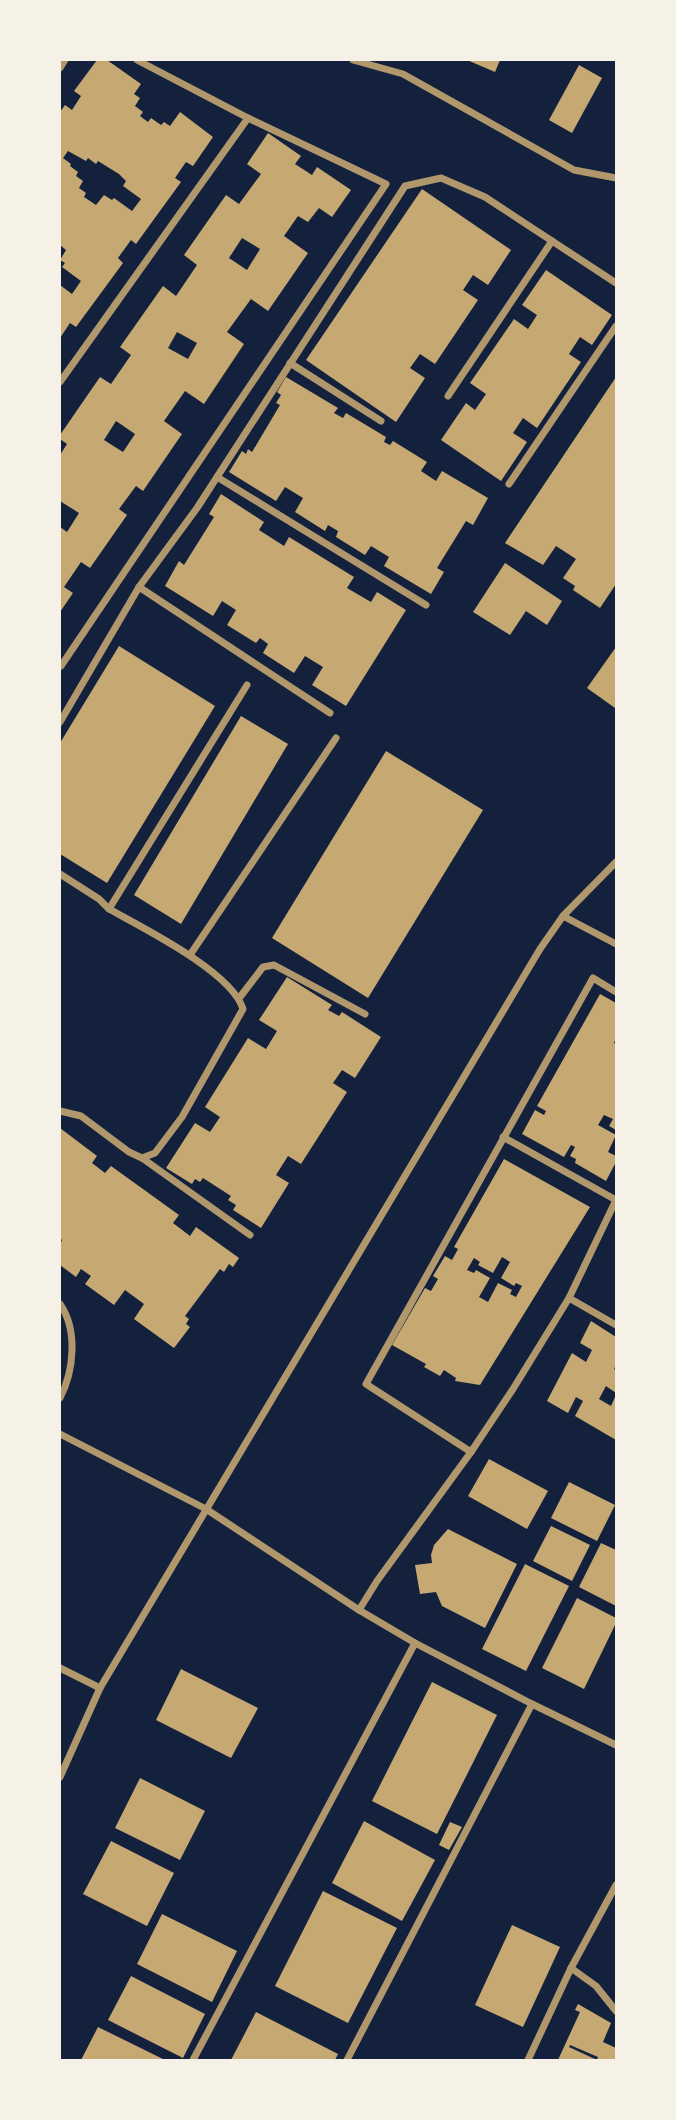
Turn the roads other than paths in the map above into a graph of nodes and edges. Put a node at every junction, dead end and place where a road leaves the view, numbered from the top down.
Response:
1 (65, 60) edge
2 (137, 60) edge
3 (353, 60) edge
4 (60, 68) edge
5 (248, 118) junction
6 (617, 178) edge
7 (552, 241) junction
8 (617, 283) edge
9 (617, 326) edge
10 (290, 363) junction
11 (60, 382) edge
12 (448, 396) dead end
13 (382, 421) dead end
14 (217, 477) junction
15 (509, 484) dead end
16 (139, 587) junction
17 (426, 605) dead end
18 (60, 667) edge
19 (247, 685) dead end
20 (330, 713) dead end
21 (60, 722) edge
22 (336, 738) dead end
23 (617, 862) edge
24 (60, 874) edge
25 (109, 909) junction
26 (563, 916) junction
27 (617, 944) edge
28 (190, 955) junction
29 (617, 992) edge
30 (240, 997) junction
31 (365, 1014) dead end
32 (60, 1111) edge
33 (503, 1137) junction
34 (142, 1158) junction
35 (616, 1200) edge
36 (250, 1235) dead end
37 (569, 1298) junction
38 (60, 1304) edge
39 (617, 1325) edge
40 (60, 1398) edge
41 (60, 1434) edge
42 (471, 1452) junction
43 (206, 1509) junction
44 (359, 1610) junction
45 (415, 1643) junction
46 (60, 1668) edge
47 (100, 1688) junction
48 (532, 1704) junction
49 (617, 1745) edge
50 (60, 1777) edge
51 (617, 1885) edge
52 (571, 1968) junction
53 (617, 2011) edge
54 (194, 2060) edge
55 (347, 2060) edge
56 (528, 2060) edge

1 - 4 street
2 - 5 street
3 - 6 street
5 - 11 street
5 - 18 street
7 - 8 street
7 - 10 street
7 - 12 street
9 - 15 street
10 - 13 street
10 - 14 street
14 - 16 street
14 - 17 street
16 - 20 street
16 - 21 street
19 - 25 street
22 - 28 street
23 - 26 street
24 - 25 street
25 - 28 street
26 - 27 street
26 - 43 street
28 - 30 street
29 - 33 street
30 - 31 street
30 - 34 street
32 - 34 street
33 - 35 street
33 - 42 street
34 - 36 street
35 - 37 street
37 - 39 street
37 - 42 street
38 - 40 street
41 - 43 street
42 - 44 street
43 - 44 street
43 - 47 street
44 - 45 street
45 - 48 street
45 - 54 street
46 - 47 street
47 - 50 street
48 - 49 street
48 - 55 street
51 - 52 street
52 - 53 street
52 - 56 street

